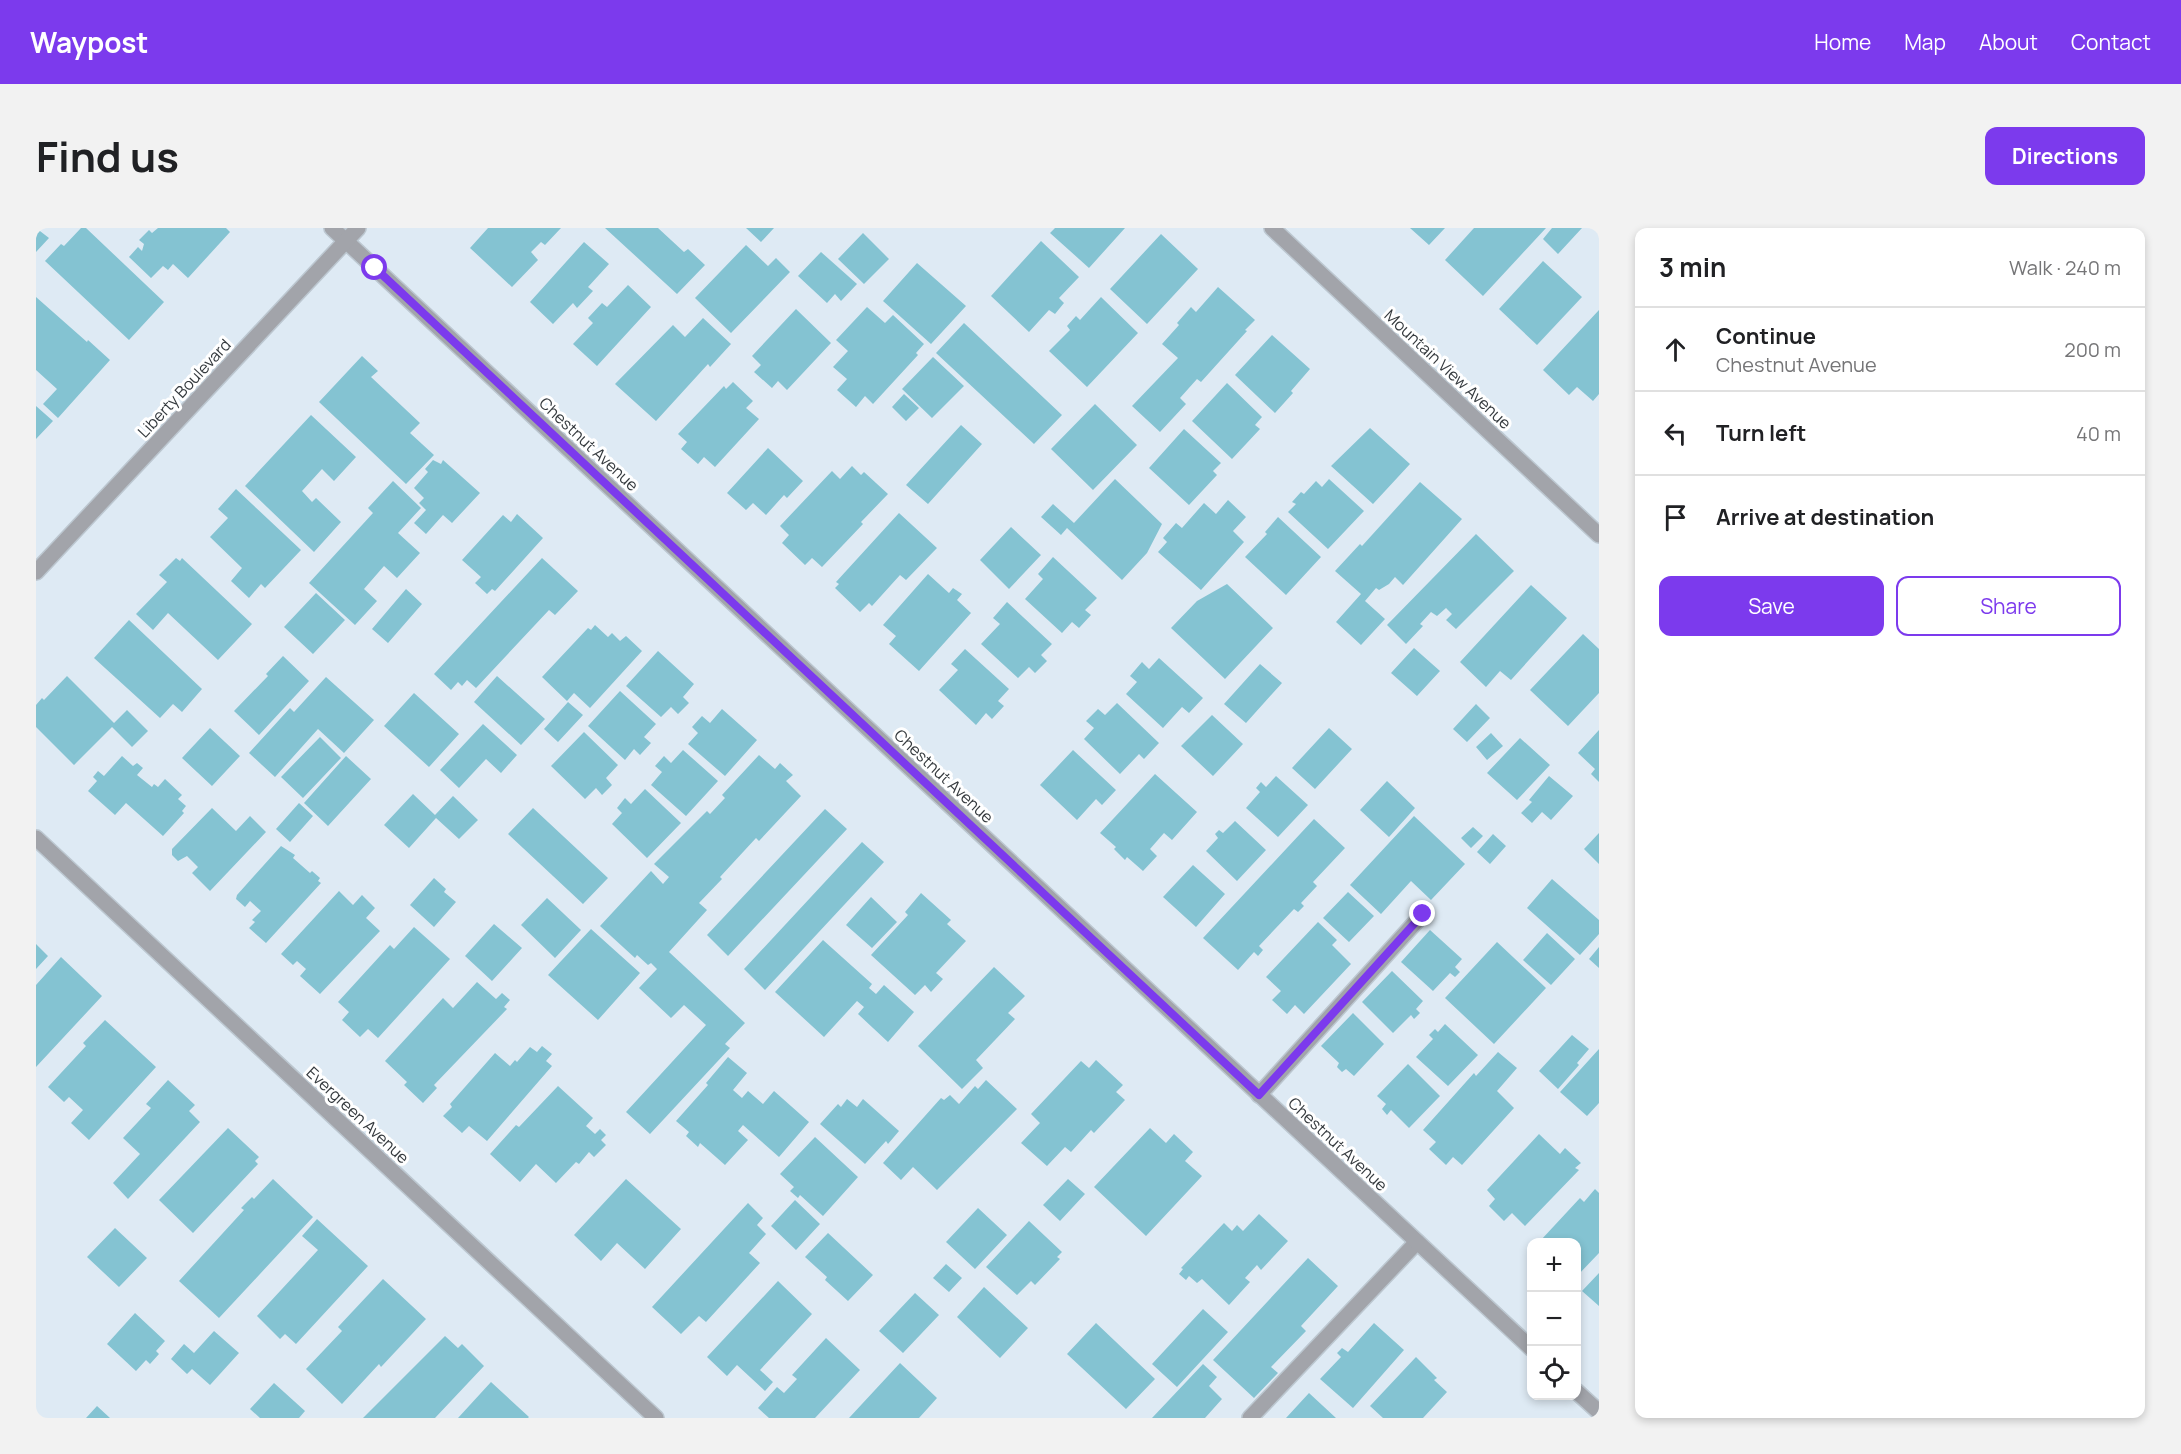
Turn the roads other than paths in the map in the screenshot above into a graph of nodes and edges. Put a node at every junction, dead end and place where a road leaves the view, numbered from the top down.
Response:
1 (332, 228) edge
2 (358, 228) edge
3 (1272, 228) edge
4 (346, 241) junction
5 (1599, 536) edge
6 (36, 572) edge
7 (36, 837) edge
8 (1423, 914) dead end
9 (1259, 1095) junction
10 (1417, 1242) junction
11 (1529, 1346) edge
12 (1581, 1396) edge
13 (1599, 1412) edge
14 (656, 1418) edge
15 (1250, 1418) edge

1 - 4 street, Chestnut Avenue
2 - 4 street, Liberty Boulevard
3 - 5 street, Mountain View Avenue
4 - 6 street, Liberty Boulevard
4 - 9 street, Chestnut Avenue
7 - 14 street, Evergreen Avenue
8 - 9 street
9 - 10 street, Chestnut Avenue
10 - 11 street, Chestnut Avenue
10 - 15 street
12 - 13 street

